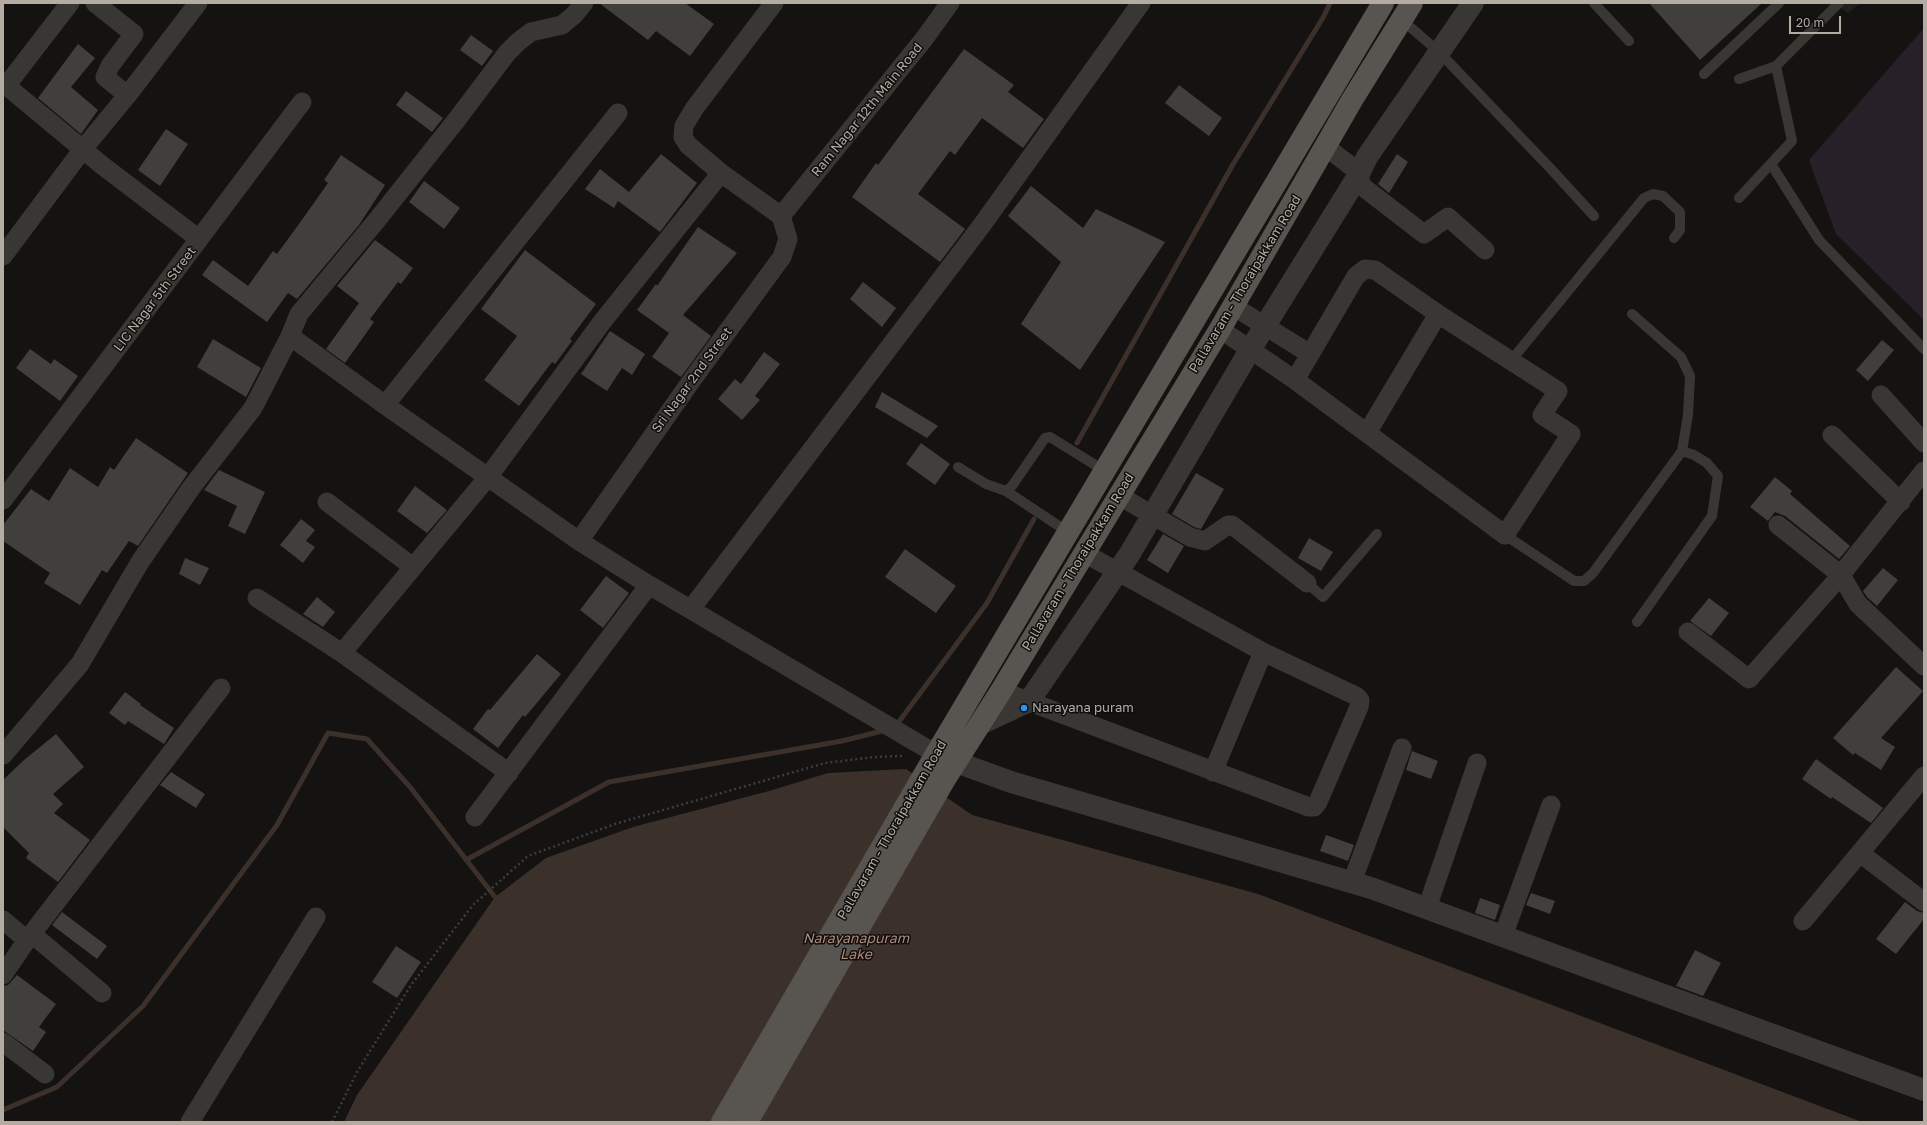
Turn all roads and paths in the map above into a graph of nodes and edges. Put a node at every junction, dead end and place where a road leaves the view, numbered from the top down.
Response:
1 (70, 3) edge
2 (95, 3) edge
3 (198, 3) edge
4 (584, 3) edge
5 (774, 3) edge
6 (950, 3) edge
7 (1141, 3) edge
8 (1383, 3) edge
9 (1473, 3) edge
10 (1594, 3) edge
11 (1779, 3) edge
12 (1839, 3) edge
13 (1407, 11) edge
14 (1629, 41) dead end
15 (1439, 52) junction
16 (1776, 66) junction
17 (1704, 74) dead end
18 (1739, 79) dead end
19 (5, 84) edge
20 (127, 95) junction
21 (302, 102) dead end
22 (618, 112) dead end
23 (1326, 147) junction
24 (83, 149) junction
25 (1771, 164) junction
26 (721, 173) junction
27 (1358, 176) junction
28 (1739, 198) dead end
29 (781, 216) junction
30 (1594, 216) dead end
31 (1674, 238) dead end
32 (199, 239) junction
33 (1485, 250) dead end
34 (3, 256) edge
35 (1233, 306) junction
36 (1438, 314) junction
37 (1632, 314) dead end
38 (1265, 326) junction
39 (1220, 329) junction
40 (290, 336) junction
41 (1924, 349) edge
42 (1250, 350) junction
43 (1310, 354) junction
44 (1510, 362) junction
45 (1295, 380) junction
46 (1881, 395) dead end
47 (385, 406) junction
48 (1367, 433) junction
49 (1832, 435) dead end
50 (1924, 442) edge
51 (1682, 452) junction
52 (958, 467) dead end
53 (1105, 471) junction
54 (1924, 471) edge
55 (488, 477) junction
56 (1006, 491) junction
57 (1118, 495) junction
58 (3, 500) edge
59 (327, 502) dead end
60 (1901, 502) junction
61 (1152, 515) junction
62 (1778, 525) dead end
63 (1068, 532) junction
64 (1377, 534) dead end
65 (1505, 535) junction
66 (578, 541) junction
67 (1084, 553) junction
68 (413, 567) junction
69 (1116, 571) junction
70 (1841, 575) junction
71 (1307, 583) joint
72 (649, 585) junction
73 (257, 598) dead end
74 (691, 609) junction
75 (1637, 622) dead end
76 (1688, 632) dead end
77 (1263, 652) junction
78 (342, 653) junction
79 (1924, 666) edge
80 (221, 688) dead end
81 (1001, 690) junction
82 (1029, 701) junction
83 (980, 724) junction
84 (1402, 748) dead end
85 (936, 754) junction
86 (3, 755) edge
87 (905, 756) dead end
88 (956, 762) junction
89 (1477, 763) dead end
90 (1213, 772) junction
91 (509, 773) junction
92 (1924, 776) edge
93 (1551, 805) dead end
94 (475, 817) dead end
95 (1860, 853) junction
96 (1352, 882) junction
97 (1924, 902) edge
98 (1427, 908) junction
99 (316, 917) dead end
100 (3, 920) edge
101 (1803, 921) dead end
102 (1503, 936) junction
103 (30, 937) junction
104 (3, 975) edge
105 (102, 993) dead end
106 (3, 1042) edge
107 (45, 1074) dead end
108 (1924, 1090) edge
109 (190, 1122) edge
110 (332, 1122) edge
111 (722, 1122) edge
112 (747, 1122) edge

1 - 19 street
2 - 20 street
3 - 20 street
4 - 40 street
5 - 26 street
6 - 29 street, Ram Nagar 12th Main Road
7 - 74 street
8 - 53 main road, Pallavaram - Thoraipakkam Road
9 - 15 street
10 - 14 lane
11 - 17 lane
12 - 16 lane
13 - 15 lane
13 - 23 main road, Pallavaram - Thoraipakkam Road
15 - 27 street
15 - 30 lane
16 - 18 lane
16 - 25 lane
19 - 24 street, LIC Nagar 5th Street
20 - 24 street
21 - 32 street
22 - 47 street
23 - 27 street
23 - 35 main road, Pallavaram - Thoraipakkam Road
24 - 32 street, LIC Nagar 5th Street
24 - 34 street
25 - 28 lane
25 - 41 lane
26 - 29 street
26 - 55 street
27 - 33 street
27 - 38 street
29 - 66 street, Sri Nagar 2nd Street
31 - 44 lane
32 - 58 street, LIC Nagar 5th Street
35 - 38 street
35 - 39 main road, Pallavaram - Thoraipakkam Road
36 - 43 street
36 - 44 street
36 - 48 street
37 - 51 lane
38 - 42 street
38 - 43 street
39 - 42 street
39 - 57 main road, Pallavaram - Thoraipakkam Road
40 - 47 street
40 - 86 street
42 - 45 street
42 - 61 street
43 - 45 street
44 - 65 street
45 - 48 street
46 - 50 street
47 - 55 street
48 - 65 street
49 - 60 street
51 - 65 lane
51 - 75 lane
52 - 56 lane
53 - 56 lane
53 - 63 main road, Pallavaram - Thoraipakkam Road
54 - 60 street
55 - 66 street
55 - 68 street
56 - 63 lane
57 - 61 street
57 - 67 main road, Pallavaram - Thoraipakkam Road
59 - 68 street
60 - 70 street
61 - 69 street
61 - 71 street
62 - 70 street
63 - 85 main road, Pallavaram - Thoraipakkam Road
64 - 71 lane
66 - 72 street
67 - 69 street
67 - 81 main road, Pallavaram - Thoraipakkam Road
68 - 78 street
69 - 77 street
69 - 82 street
70 - 76 street
70 - 79 street
72 - 74 street
72 - 91 street
73 - 78 street
74 - 85 street
77 - 90 street
77 - 90 street
78 - 91 street
80 - 103 street
81 - 82 street
81 - 83 main road, Pallavaram - Thoraipakkam Road
82 - 83 street
82 - 90 street
83 - 88 main road, Pallavaram - Thoraipakkam Road
84 - 96 street
85 - 111 main road, Pallavaram - Thoraipakkam Road
87 - 110 path
88 - 96 street
88 - 112 main road, Pallavaram - Thoraipakkam Road
89 - 98 street
91 - 94 street
92 - 95 street
93 - 102 street
95 - 97 street
95 - 101 street
96 - 98 street
98 - 102 street
99 - 109 street
100 - 103 street
102 - 108 street
103 - 104 street
103 - 105 street
106 - 107 street

